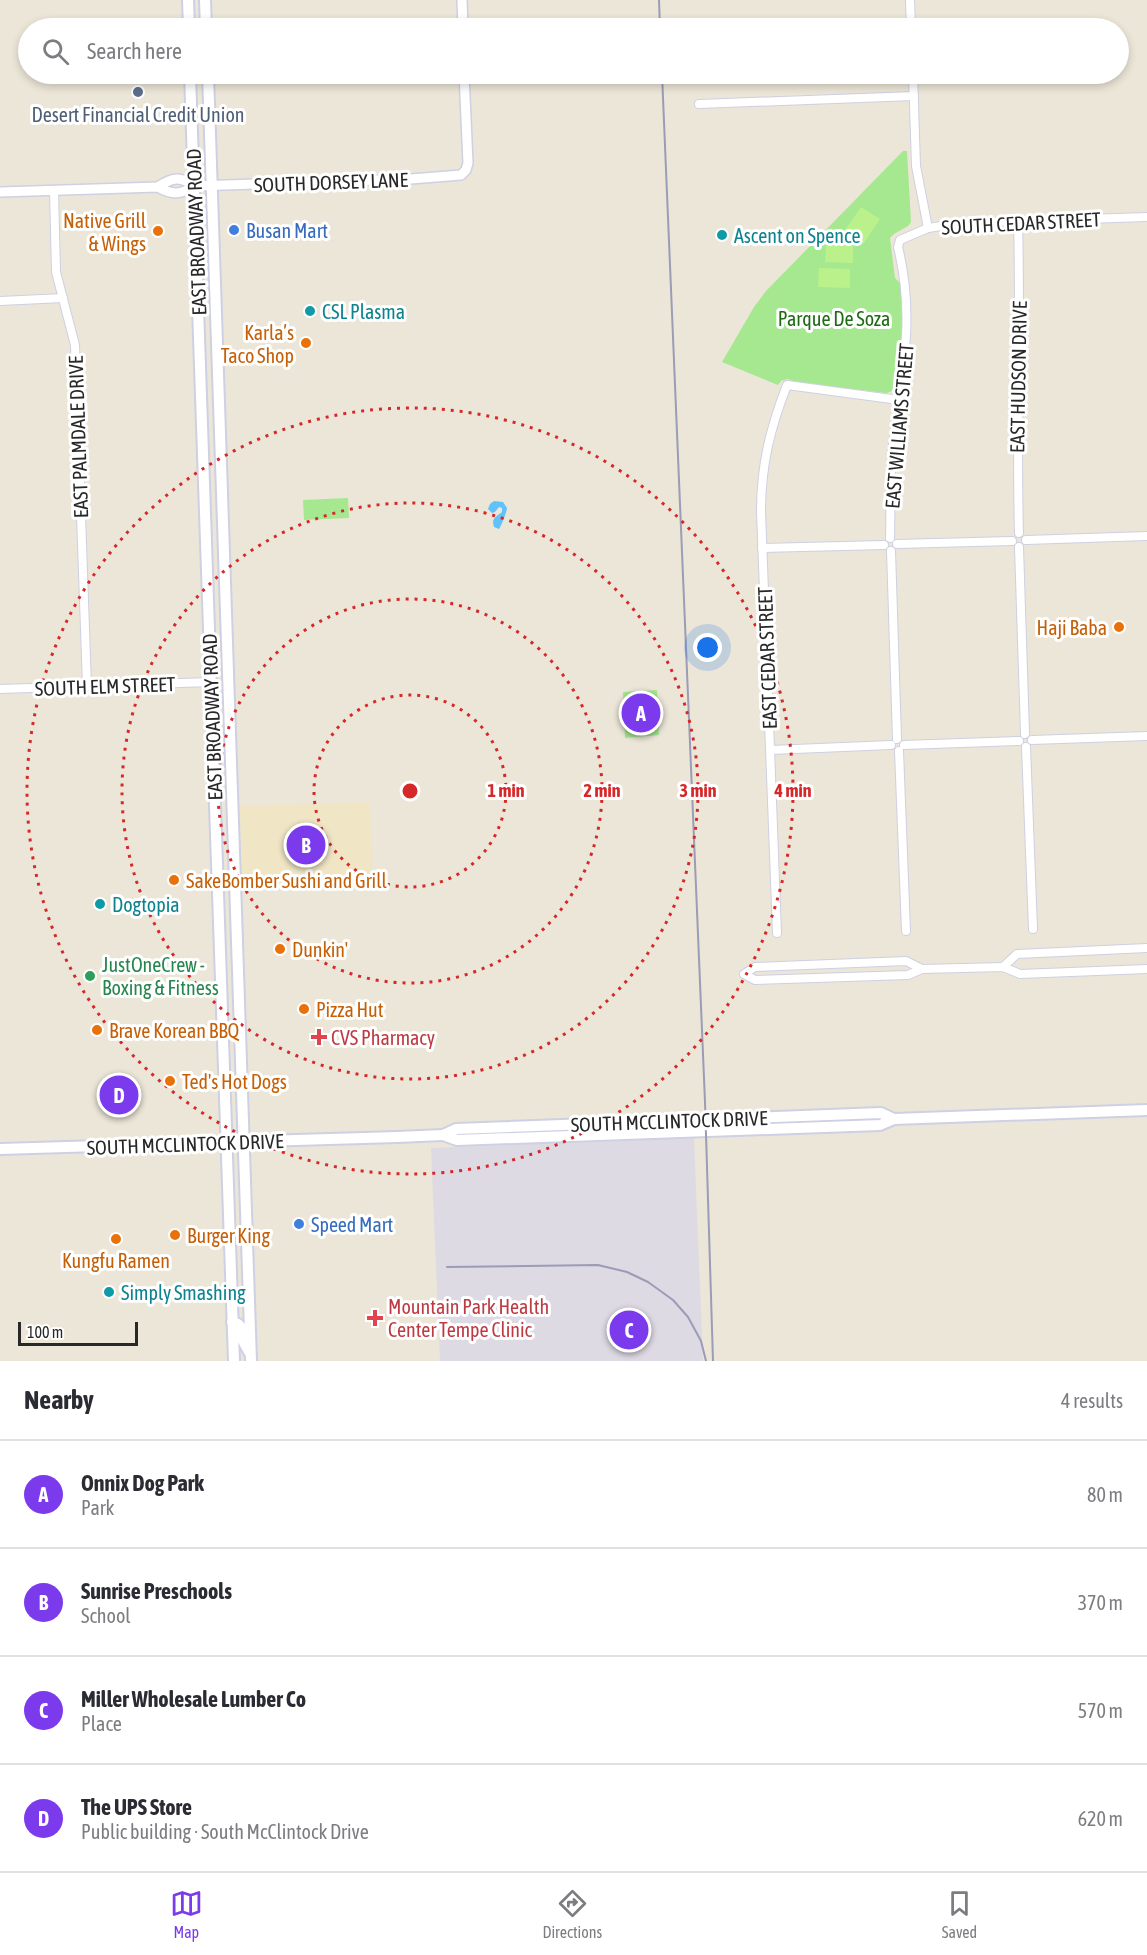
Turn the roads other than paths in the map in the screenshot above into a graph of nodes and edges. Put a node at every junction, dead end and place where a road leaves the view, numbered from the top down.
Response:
1 (188, 0) edge
2 (205, 0) edge
3 (462, 0) edge
4 (910, 0) edge
5 (189, 18) edge
6 (206, 18) edge
7 (463, 18) edge
8 (911, 18) edge
9 (190, 84) edge
10 (208, 84) edge
11 (465, 84) edge
12 (913, 84) edge
13 (914, 96) junction
14 (699, 104) dead end
15 (194, 186) junction
16 (212, 186) junction
17 (54, 190) junction
18 (0, 192) edge
19 (1147, 217) edge
20 (1018, 222) junction
21 (928, 228) junction
22 (899, 242) joint
23 (63, 298) junction
24 (0, 301) edge
25 (899, 400) junction
26 (202, 435) junction
27 (220, 436) junction
28 (1019, 533) junction
29 (1147, 536) edge
30 (890, 538) junction
31 (1026, 540) junction
32 (1012, 541) junction
33 (897, 544) junction
34 (1019, 547) junction
35 (762, 548) junction
36 (888, 548) junction
37 (229, 681) junction
38 (211, 682) junction
39 (87, 686) junction
40 (0, 689) edge
41 (1025, 734) junction
42 (1147, 736) edge
43 (897, 739) junction
44 (1019, 741) junction
45 (1029, 743) junction
46 (891, 746) junction
47 (901, 748) junction
48 (771, 750) junction
49 (236, 906) junction
50 (219, 907) junction
51 (1033, 929) dead end
52 (906, 931) dead end
53 (777, 933) dead end
54 (1147, 948) edge
55 (1003, 967) junction
56 (922, 969) junction
57 (1147, 969) edge
58 (1147, 1110) edge
59 (226, 1143) junction
60 (244, 1143) junction
61 (0, 1149) edge
62 (232, 1322) junction
63 (251, 1358) edge
64 (234, 1361) edge

1 - 5 main road
2 - 6 main road
3 - 7 street
4 - 8 street
9 - 15 main road, EAST BROADWAY ROAD
10 - 16 main road, EAST BROADWAY ROAD
11 - 16 street, SOUTH DORSEY LANE
12 - 13 street
13 - 14 street
13 - 21 street
15 - 16 street, SOUTH DORSEY LANE
15 - 17 street, SOUTH DORSEY LANE
15 - 26 main road, EAST BROADWAY ROAD
16 - 27 main road, EAST BROADWAY ROAD
17 - 18 street, SOUTH DORSEY LANE
17 - 23 street, EAST PALMDALE DRIVE
19 - 20 street, SOUTH CEDAR STREET
20 - 21 street, SOUTH CEDAR STREET
20 - 28 street, EAST HUDSON DRIVE
21 - 22 street, SOUTH CEDAR STREET
22 - 25 street, EAST WILLIAMS STREET
23 - 24 street
23 - 39 street, EAST PALMDALE DRIVE
25 - 30 street, EAST WILLIAMS STREET
25 - 35 street, EAST CEDAR STREET
26 - 27 main road
26 - 38 main road, EAST BROADWAY ROAD
27 - 37 main road, EAST BROADWAY ROAD
28 - 31 street
28 - 32 street
29 - 31 street
30 - 33 street
30 - 36 street
31 - 34 street
32 - 33 street
32 - 34 street
33 - 36 street
34 - 41 street
35 - 36 street
35 - 48 street, EAST CEDAR STREET
36 - 43 street
37 - 38 main road
37 - 49 main road, EAST BROADWAY ROAD
38 - 39 street, SOUTH ELM STREET
38 - 50 main road, EAST BROADWAY ROAD
39 - 40 street, SOUTH ELM STREET
41 - 44 street
41 - 45 street
42 - 45 street
43 - 46 street
43 - 47 street
44 - 45 street
44 - 47 street
45 - 51 street
46 - 47 street
46 - 48 street
47 - 52 street
48 - 53 street, EAST CEDAR STREET
49 - 50 main road
49 - 60 main road, EAST BROADWAY ROAD
50 - 59 main road, EAST BROADWAY ROAD
54 - 55 street
55 - 56 street
55 - 57 street
56 - 56 street
58 - 60 main road, SOUTH MCCLINTOCK DRIVE
59 - 60 main road, SOUTH MCCLINTOCK DRIVE
59 - 61 main road, SOUTH MCCLINTOCK DRIVE
59 - 62 main road, EAST BROADWAY ROAD
60 - 63 main road, EAST BROADWAY ROAD
62 - 63 main road
62 - 64 main road, EAST BROADWAY ROAD

